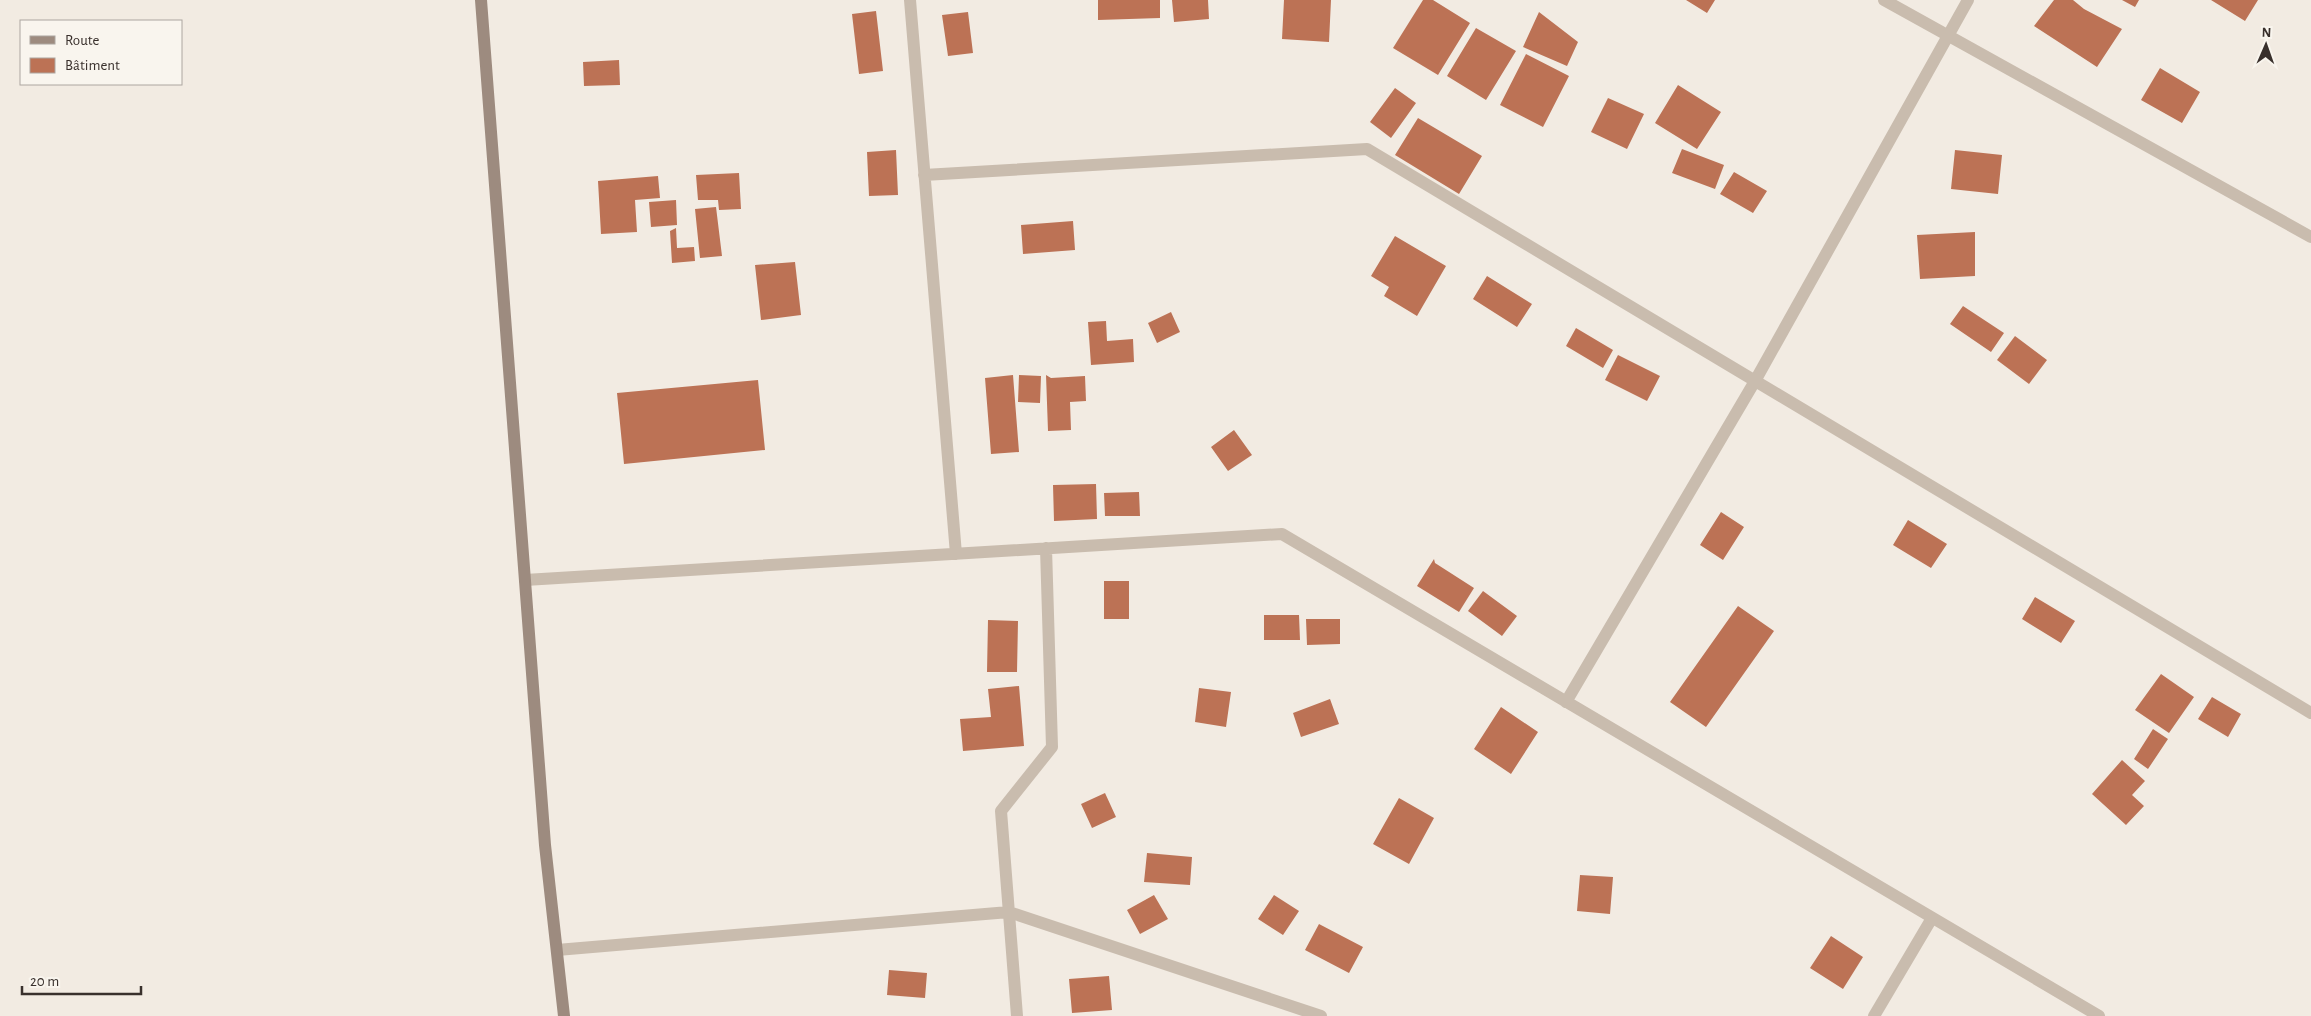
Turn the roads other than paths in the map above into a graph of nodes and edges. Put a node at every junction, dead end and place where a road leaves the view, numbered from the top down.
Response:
1 (481, 0) edge
2 (910, 0) edge
3 (1884, 0) edge
4 (1968, 0) edge
5 (1948, 36) junction
6 (924, 175) junction
7 (2311, 237) edge
8 (1755, 381) junction
9 (1046, 548) junction
10 (956, 554) junction
11 (526, 580) junction
12 (1566, 702) junction
13 (2311, 714) edge
14 (1009, 912) junction
15 (1932, 918) junction
16 (556, 950) junction
17 (564, 1016) edge
18 (1017, 1016) edge
19 (1321, 1016) edge
20 (1874, 1016) edge
21 (2099, 1016) edge

1 - 11 main road
2 - 6 street
3 - 5 street
4 - 5 street
5 - 7 street
5 - 8 street
6 - 8 street
6 - 10 street
8 - 12 street
8 - 13 street
9 - 10 street
9 - 12 street
9 - 14 street
10 - 11 street
11 - 16 main road
12 - 15 street
14 - 16 street
14 - 18 street
14 - 19 street
15 - 20 street
15 - 21 street
16 - 17 main road

